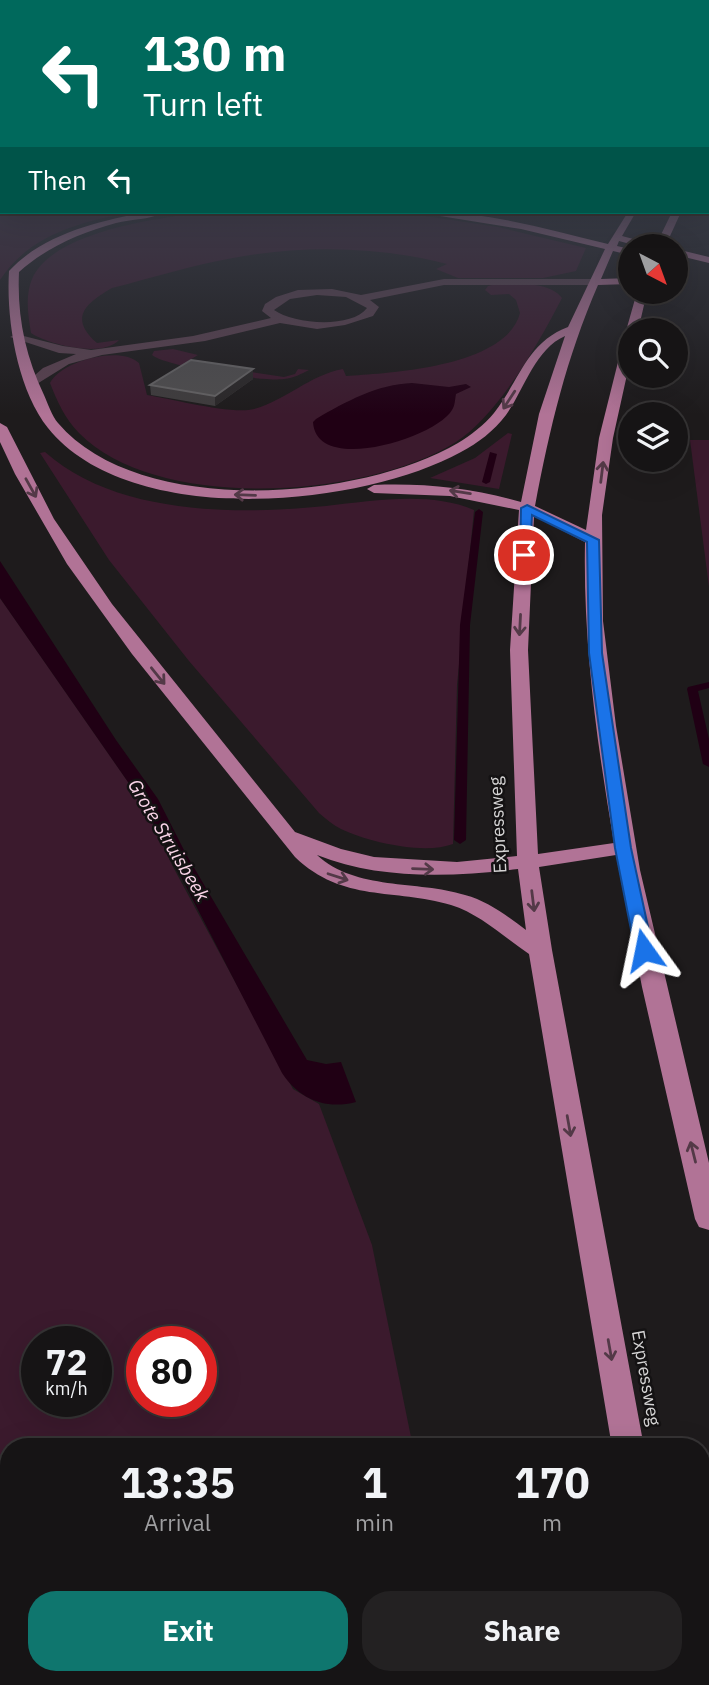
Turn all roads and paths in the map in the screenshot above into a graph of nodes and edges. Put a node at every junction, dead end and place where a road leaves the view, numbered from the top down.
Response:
1 (29, 258) edge
2 (605, 258) edge
3 (618, 281) edge
4 (594, 282) junction
5 (362, 298) junction
6 (280, 319) junction
7 (573, 329) junction
8 (16, 337) junction
9 (102, 351) junction
10 (32, 383) junction
11 (618, 384) edge
12 (0, 427) edge
13 (313, 492) junction
14 (527, 508) junction
15 (593, 540) junction
16 (287, 834) junction
17 (623, 848) junction
18 (528, 862) junction
19 (540, 950) junction
20 (709, 1219) edge
21 (626, 1438) edge

1 - 8 highway
2 - 4 highway, Expressweg
3 - 4 highway
4 - 5 street
4 - 7 highway, Expressweg
5 - 6 street
5 - 6 street
6 - 9 street
7 -> 13 highway
7 - 14 highway, Expressweg
8 - 9 street
8 - 10 highway
9 - 10 street
13 -> 10 highway
15 -> 11 highway
12 -> 16 highway
14 -> 13 highway
14 - 15 highway
14 -> 18 highway, Expressweg
15 - 17 highway
16 -> 18 highway
16 -> 19 highway
17 - 18 highway
20 -> 17 highway
18 -> 19 highway, Expressweg
19 -> 21 highway, Expressweg

